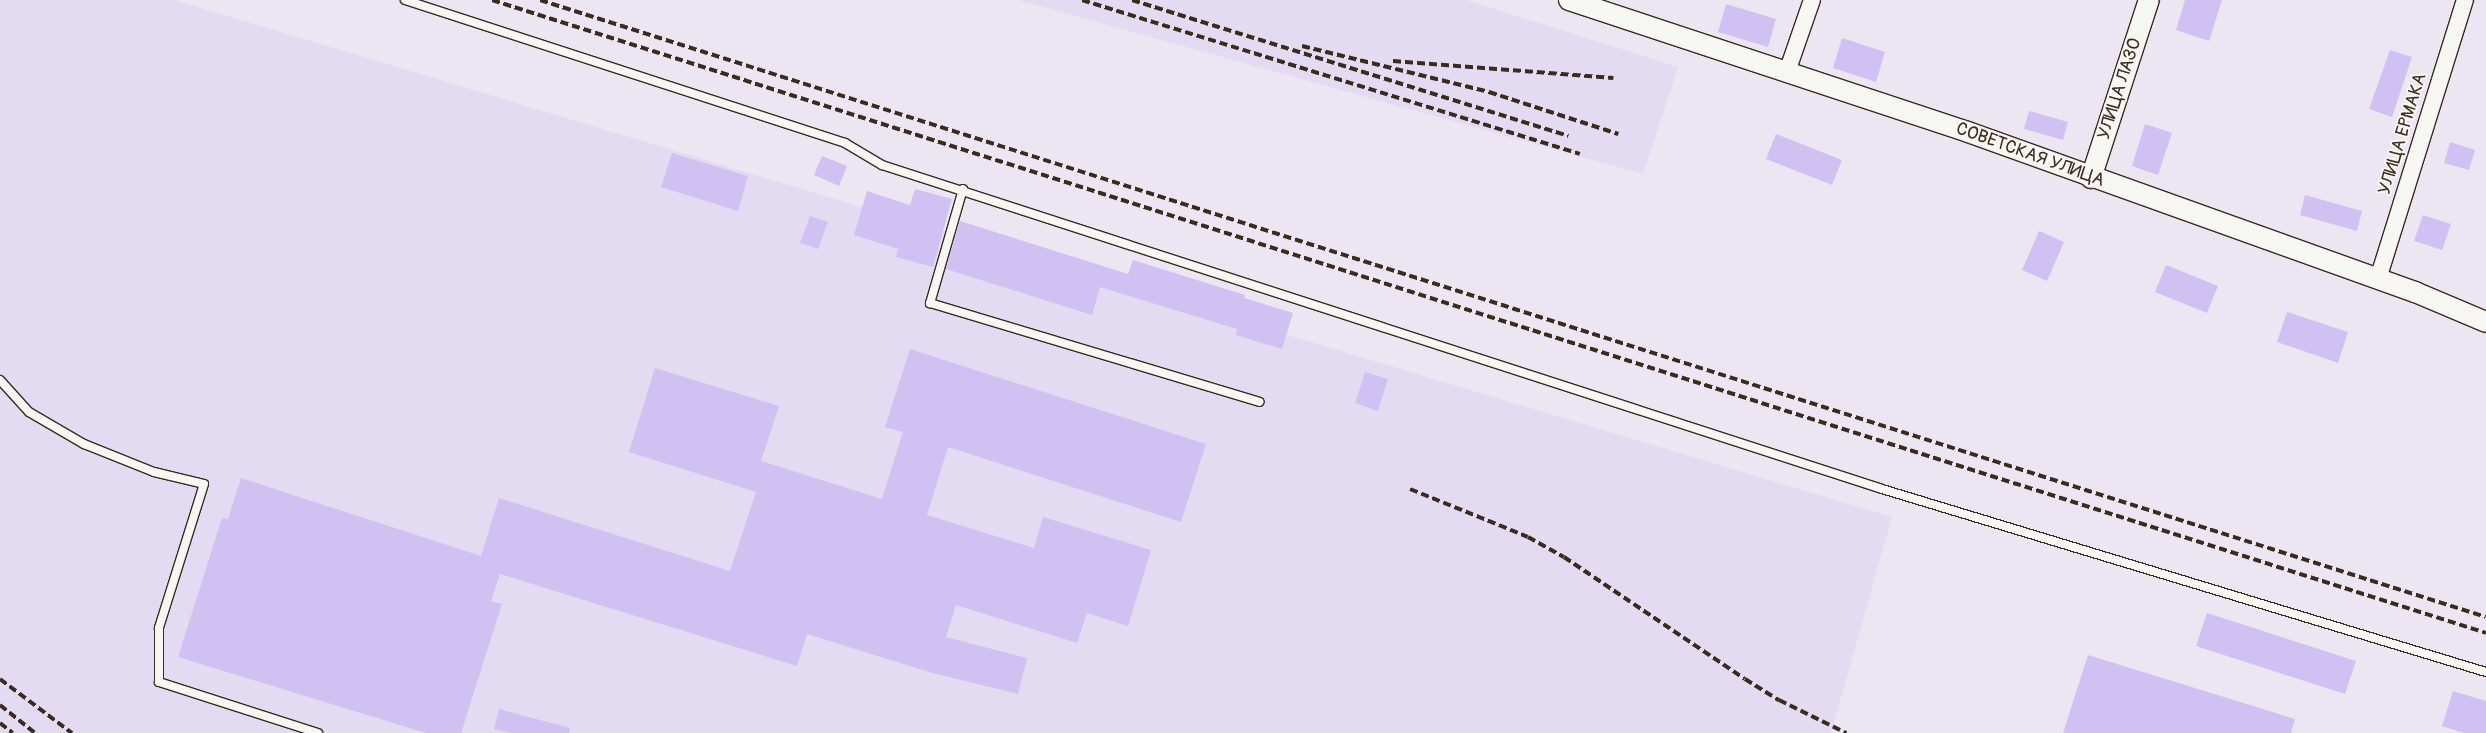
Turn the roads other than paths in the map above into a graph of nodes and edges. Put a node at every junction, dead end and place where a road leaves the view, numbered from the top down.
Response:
1 (405, 0) edge
2 (1569, 0) edge
3 (1812, 0) edge
4 (2149, 0) edge
5 (2466, 0) edge
6 (1788, 72) junction
7 (2091, 178) junction
8 (962, 189) junction
9 (2378, 279) junction
10 (2486, 322) edge
11 (0, 380) edge
12 (1259, 402) dead end
13 (2486, 672) edge
14 (318, 733) edge

1 - 8 lane
2 - 6 street, СОВЕТСКАЯ УЛИЦА
3 - 6 street
4 - 7 street, УЛИЦА ЛАЗО
5 - 9 street, УЛИЦА ЕРМАКА
6 - 7 street, СОВЕТСКАЯ УЛИЦА
7 - 9 street, СОВЕТСКАЯ УЛИЦА
8 - 12 lane
8 - 13 lane
9 - 10 street, СОВЕТСКАЯ УЛИЦА
11 - 14 lane

